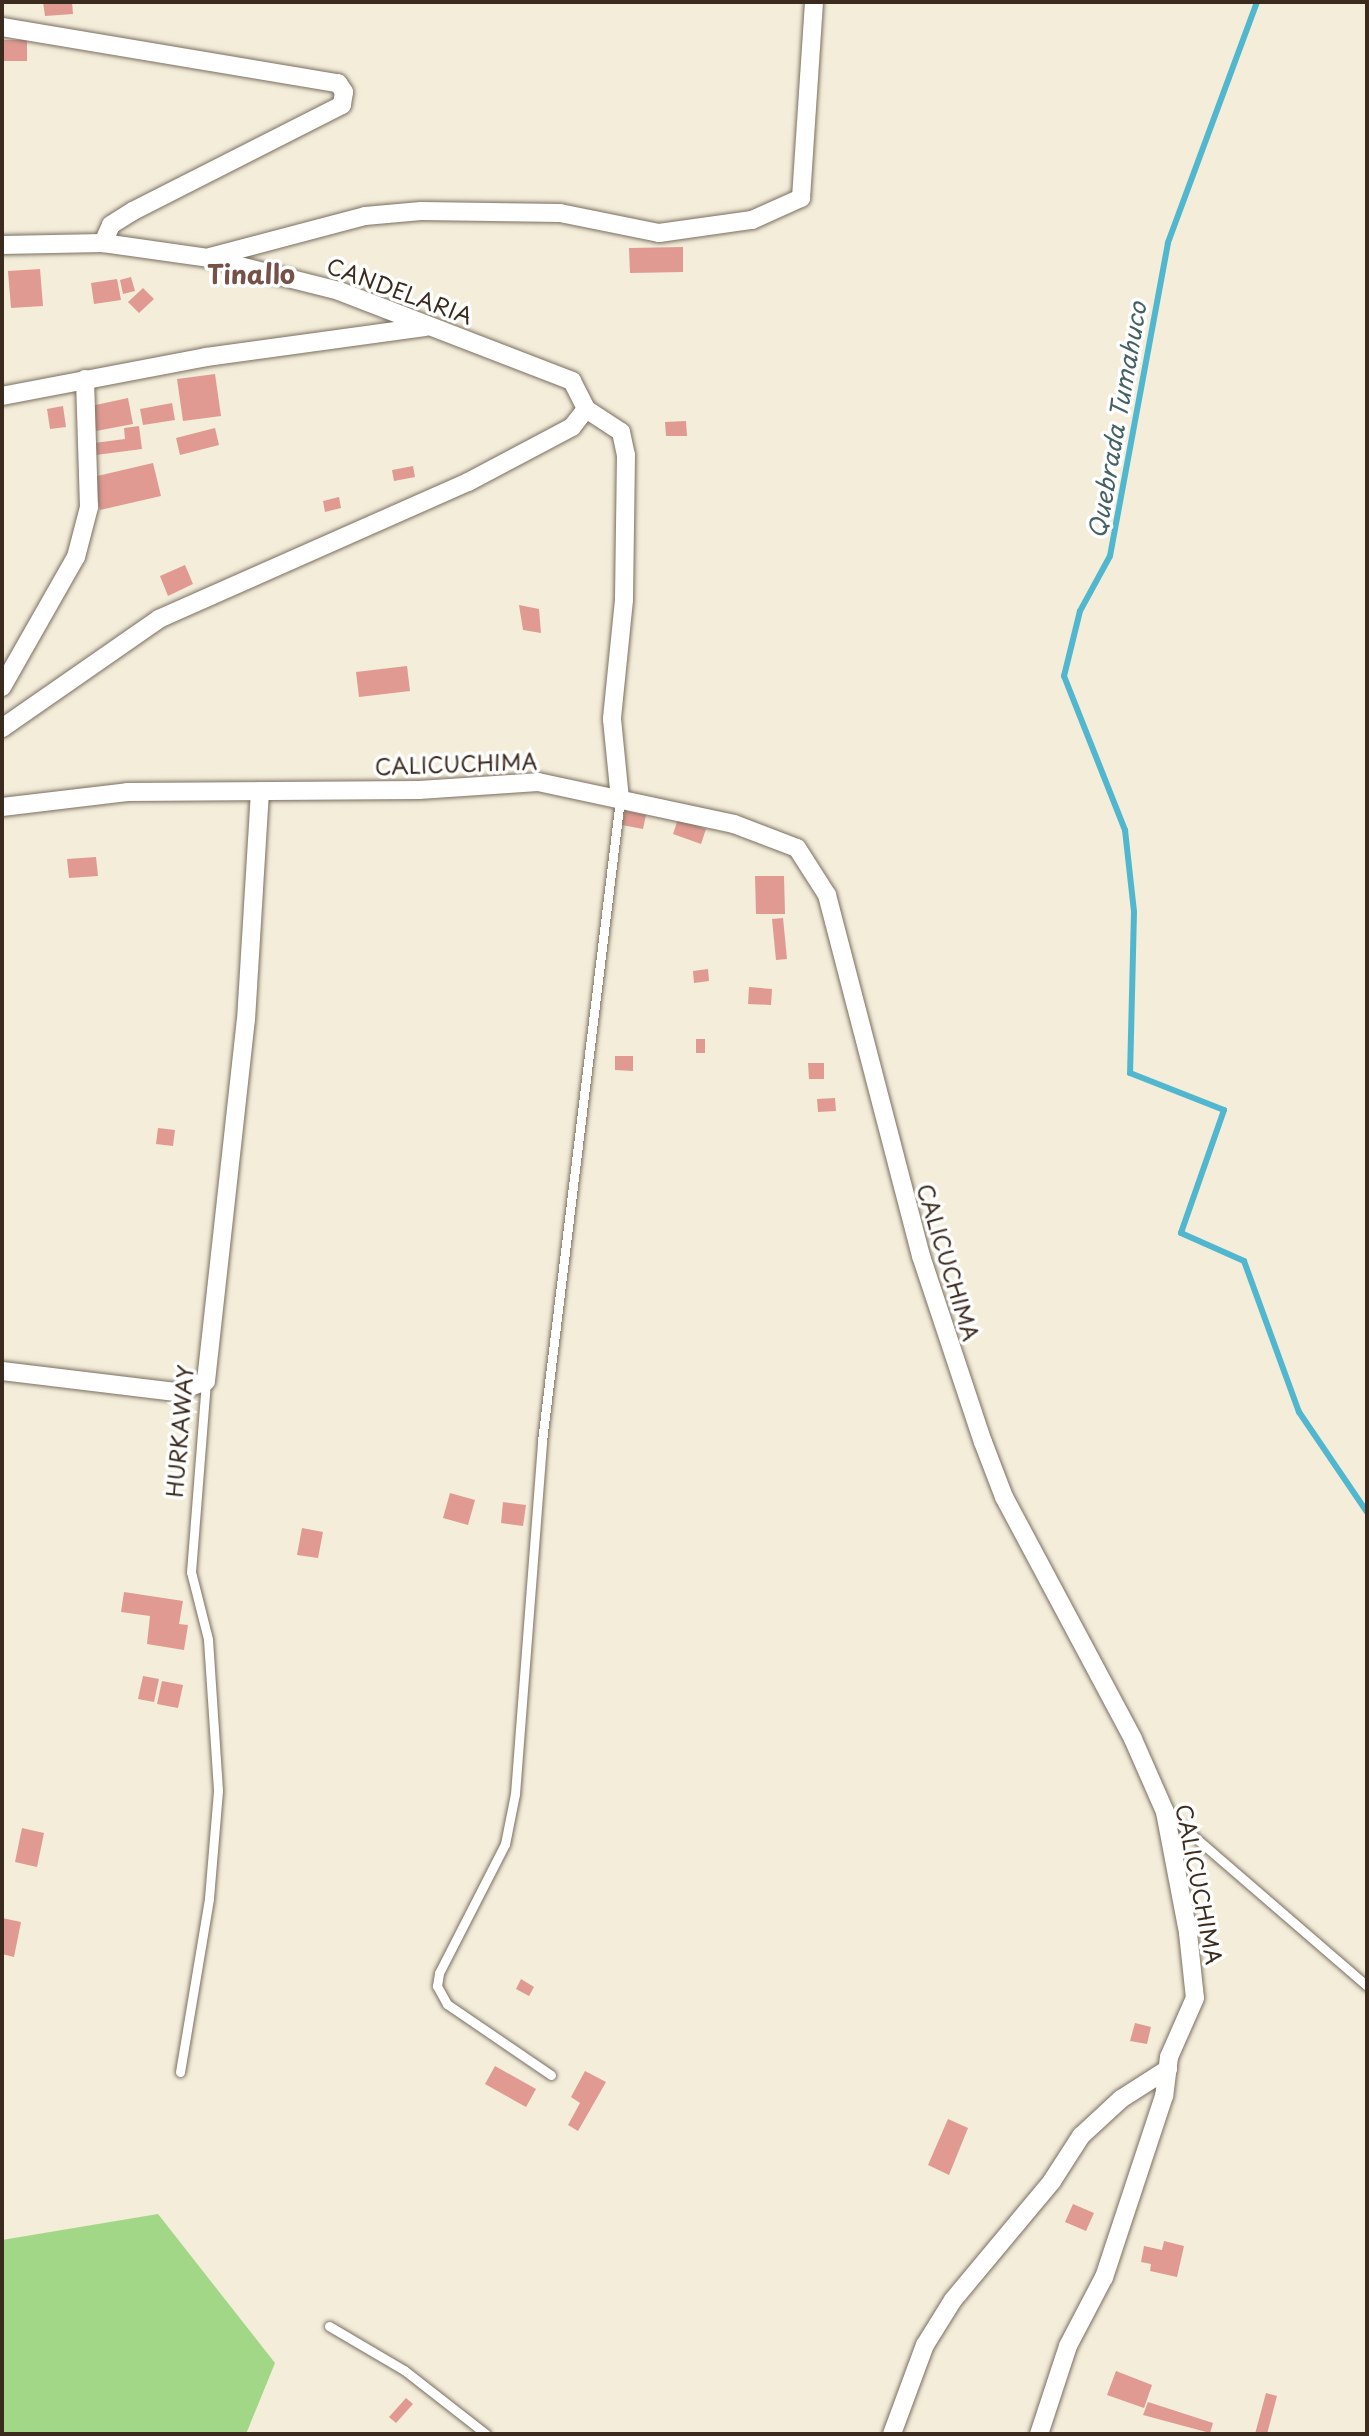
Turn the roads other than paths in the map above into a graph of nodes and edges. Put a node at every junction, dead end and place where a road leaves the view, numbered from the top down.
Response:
1 (814, 2) edge
2 (2, 27) edge
3 (103, 243) junction
4 (2, 245) edge
5 (208, 258) junction
6 (428, 326) junction
7 (85, 379) junction
8 (2, 396) edge
9 (586, 409) junction
10 (2, 687) edge
11 (2, 728) edge
12 (260, 791) junction
13 (620, 799) junction
14 (2, 807) edge
15 (2, 1371) edge
16 (206, 1381) junction
17 (1165, 1812) junction
18 (1367, 1986) edge
19 (1168, 2069) junction
20 (180, 2072) dead end
21 (551, 2075) dead end
22 (329, 2326) dead end
23 (486, 2434) edge
24 (892, 2434) edge
25 (1039, 2434) edge

1 - 5 street
2 - 3 street
3 - 4 street, CANDELARIA
3 - 5 street, CANDELARIA
5 - 6 street, CANDELARIA
6 - 7 street
6 - 9 street, CANDELARIA
7 - 8 street
7 - 10 street
9 - 11 street
9 - 13 street
12 - 13 street, CALICUCHIMA
12 - 14 street, CALICUCHIMA
12 - 16 street, HURKAWAY
13 - 17 street, CALICUCHIMA
13 - 21 lane
15 - 16 street
16 - 20 lane, HURKAWAY
17 - 18 lane
17 - 19 street, CALICUCHIMA
19 - 24 street
19 - 25 street, CALICUCHIMA
22 - 23 lane

